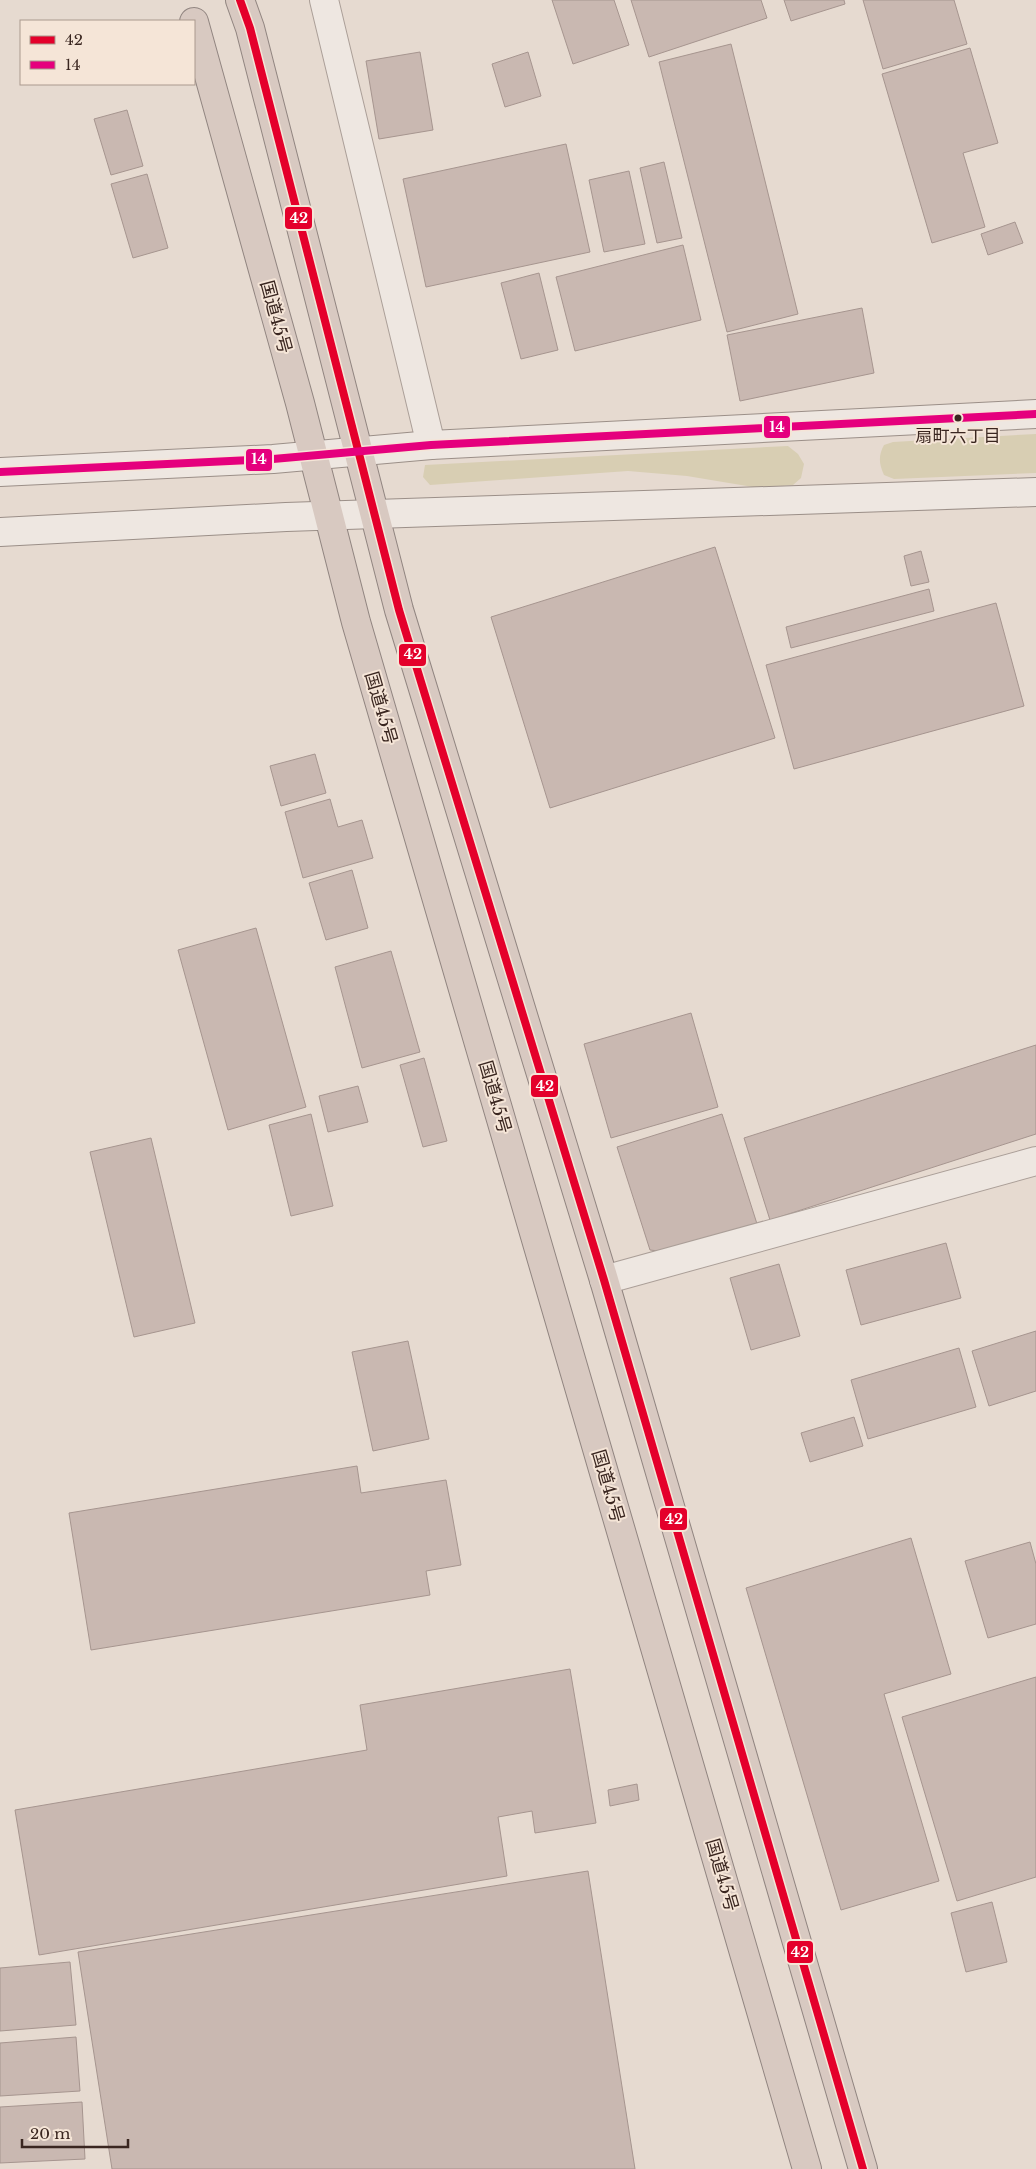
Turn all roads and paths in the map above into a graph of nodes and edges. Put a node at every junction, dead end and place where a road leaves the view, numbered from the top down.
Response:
1 (186, 0) edge
2 (240, 0) edge
3 (324, 0) edge
4 (193, 20) edge
5 (195, 26) edge
6 (1036, 414) edge
7 (431, 445) junction
8 (358, 452) junction
9 (313, 456) junction
10 (0, 472) edge
11 (1036, 492) edge
12 (375, 515) junction
13 (329, 516) junction
14 (0, 532) edge
15 (1036, 1162) edge
16 (604, 1280) junction
17 (807, 2169) edge
18 (863, 2169) edge

1 - 4 highway, 国道45号
2 - 8 highway
3 - 7 street
5 - 9 highway, 国道45号
6 - 7 street
7 - 8 street
8 - 9 street
8 - 12 highway
9 - 10 street
9 - 13 highway, 国道45号
11 - 12 street
12 - 13 street
12 - 16 highway
13 - 14 street
13 - 17 highway, 国道45号
15 - 16 street
16 - 18 highway

